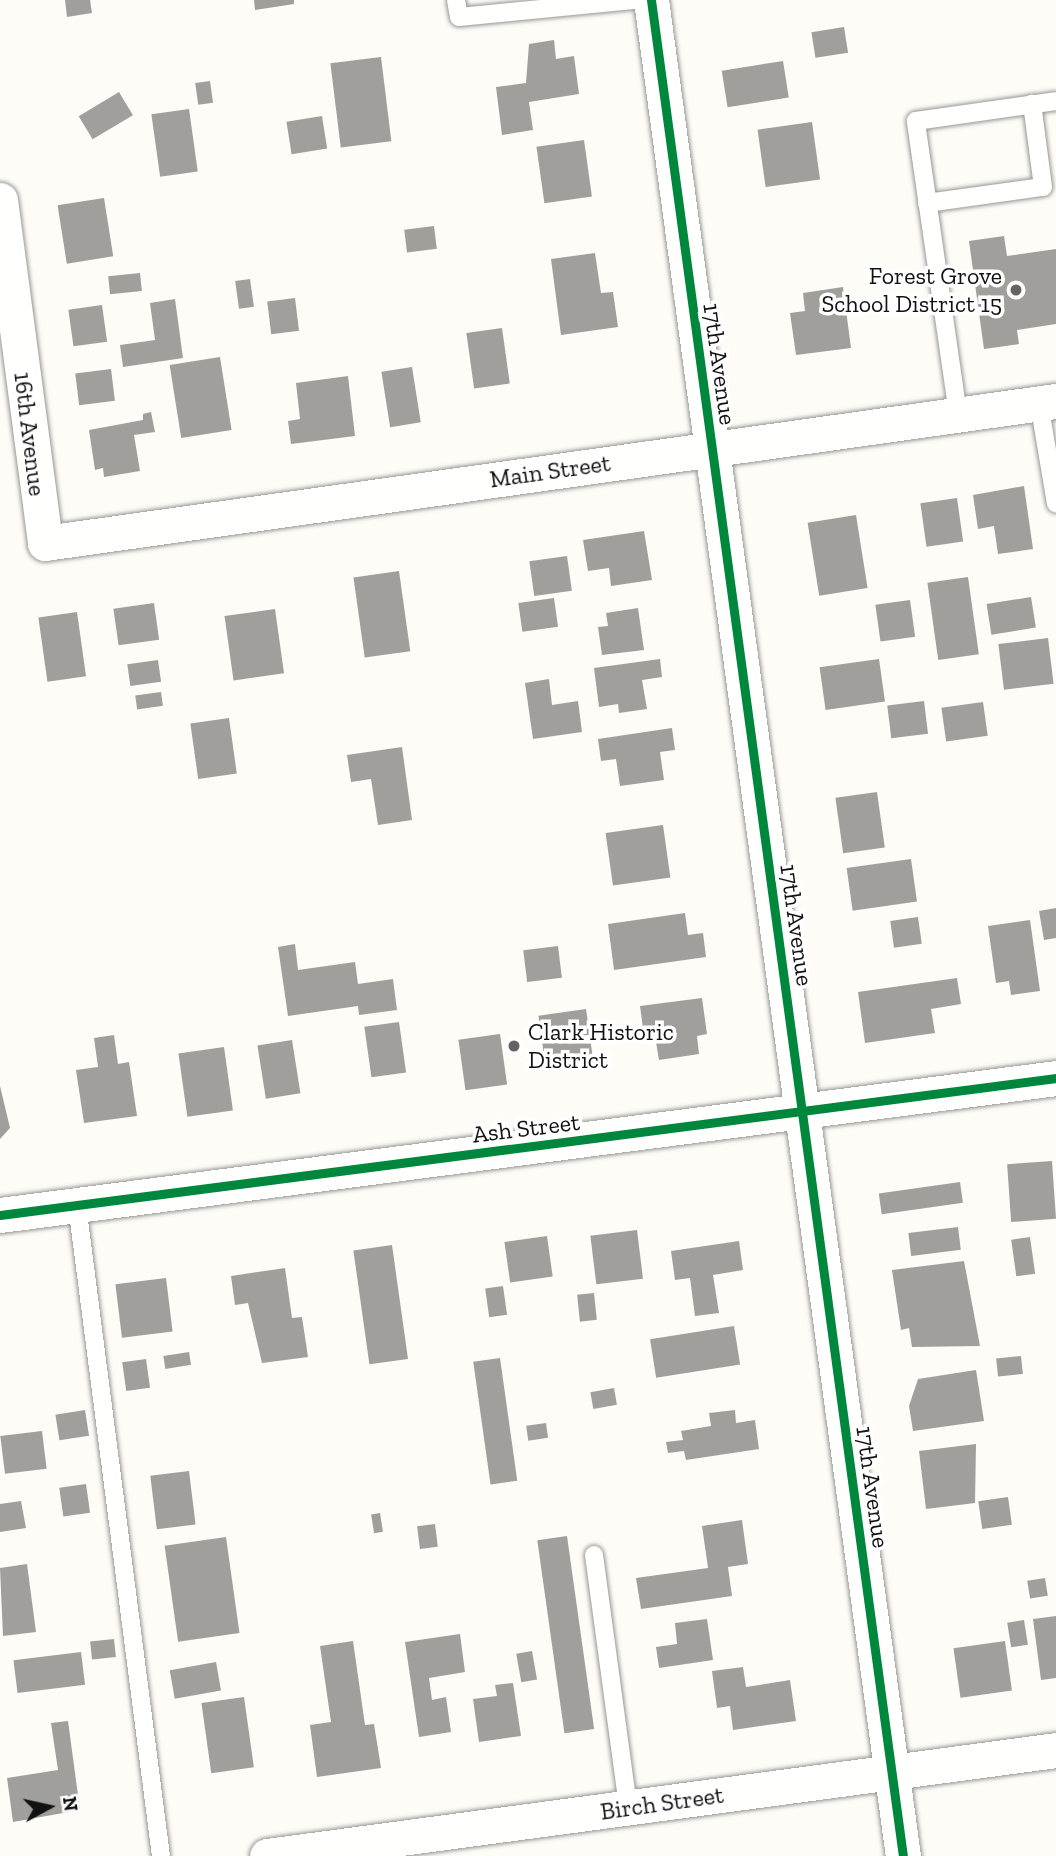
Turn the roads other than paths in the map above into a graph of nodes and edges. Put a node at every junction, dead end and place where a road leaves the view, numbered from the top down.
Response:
1 (456, 0) edge
2 (633, 0) edge
3 (652, 0) edge
4 (1056, 100) edge
5 (1032, 104) junction
6 (0, 200) edge
7 (927, 202) junction
8 (1047, 402) edge
9 (958, 414) junction
10 (712, 448) junction
11 (1056, 505) edge
12 (45, 543) joint
13 (1056, 1078) edge
14 (803, 1112) junction
15 (77, 1205) junction
16 (0, 1215) edge
17 (594, 1555) dead end
18 (1056, 1750) edge
19 (892, 1771) junction
20 (628, 1807) junction
21 (161, 1856) edge
22 (267, 1856) edge
23 (903, 1856) edge

1 - 2 lane
3 - 10 street, 17th Avenue
4 - 5 lane
5 - 7 lane
5 - 7 lane
6 - 12 street, 16th Avenue
7 - 9 lane
8 - 9 street, Main Street
8 - 11 lane
9 - 10 street, Main Street
10 - 12 street, Main Street
10 - 14 street, 17th Avenue
13 - 14 street, Ash Street
14 - 15 street, Ash Street
14 - 19 street, 17th Avenue
15 - 16 street, Ash Street
15 - 21 lane
17 - 20 lane
18 - 19 street, Birch Street
19 - 20 street, Birch Street
19 - 23 street, 17th Avenue
20 - 22 street, Birch Street

